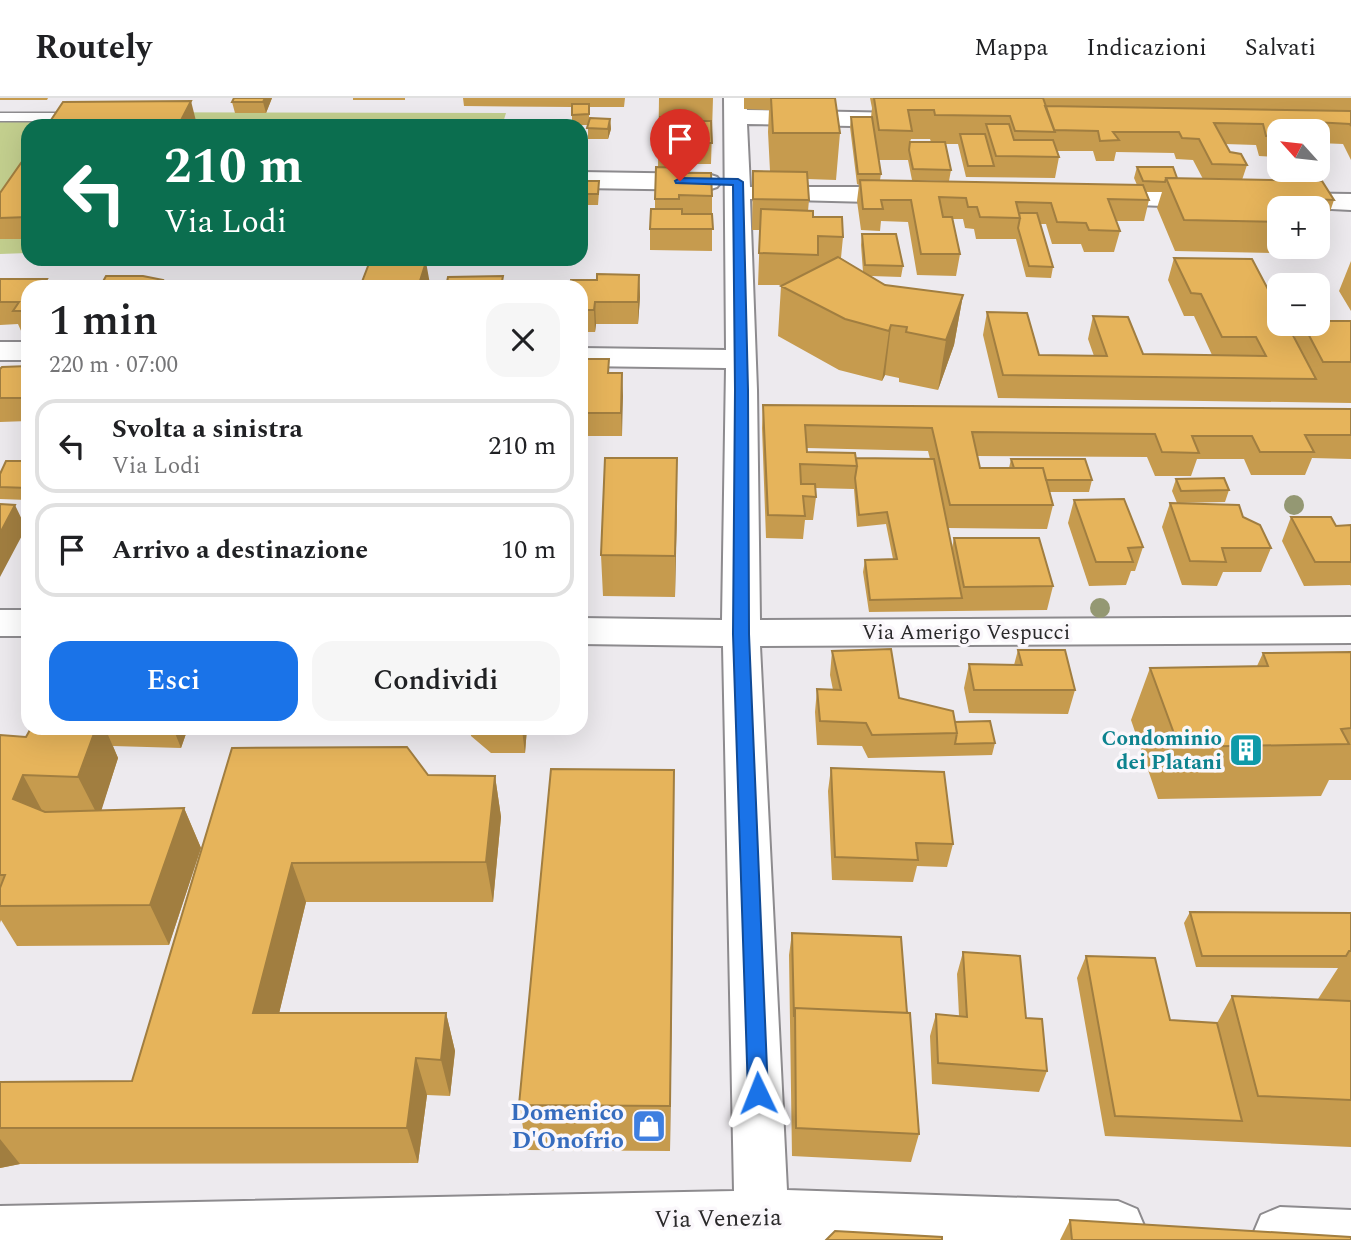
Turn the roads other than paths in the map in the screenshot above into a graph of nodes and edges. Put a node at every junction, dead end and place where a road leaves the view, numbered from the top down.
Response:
1 (736, 107) edge
2 (0, 117) edge
3 (57, 119) edge
4 (921, 120) edge
5 (588, 180) edge
6 (738, 188) junction
7 (932, 196) edge
8 (1072, 198) edge
9 (1351, 202) edge
10 (0, 351) edge
11 (21, 351) edge
12 (588, 357) edge
13 (741, 359) junction
14 (777, 416) edge
15 (740, 417) junction
16 (0, 623) edge
17 (21, 623) edge
18 (1351, 630) edge
19 (588, 631) edge
20 (741, 634) junction
21 (761, 1229) edge
22 (1171, 1230) edge
23 (0, 1233) edge
24 (1240, 1233) edge
25 (1351, 1237) edge

1 - 4 street
1 - 6 street
2 - 3 lane
5 - 6 street
6 - 7 street
6 - 13 street
8 - 9 street
10 - 11 street
12 - 13 street
13 - 15 street
14 - 15 street
15 - 20 street
16 - 17 street
18 - 20 street, Via Amerigo Vespucci
19 - 20 street, Via Amerigo Vespucci
20 - 21 street
21 - 22 street, Via Venezia
21 - 23 street, Via Venezia
24 - 25 street

